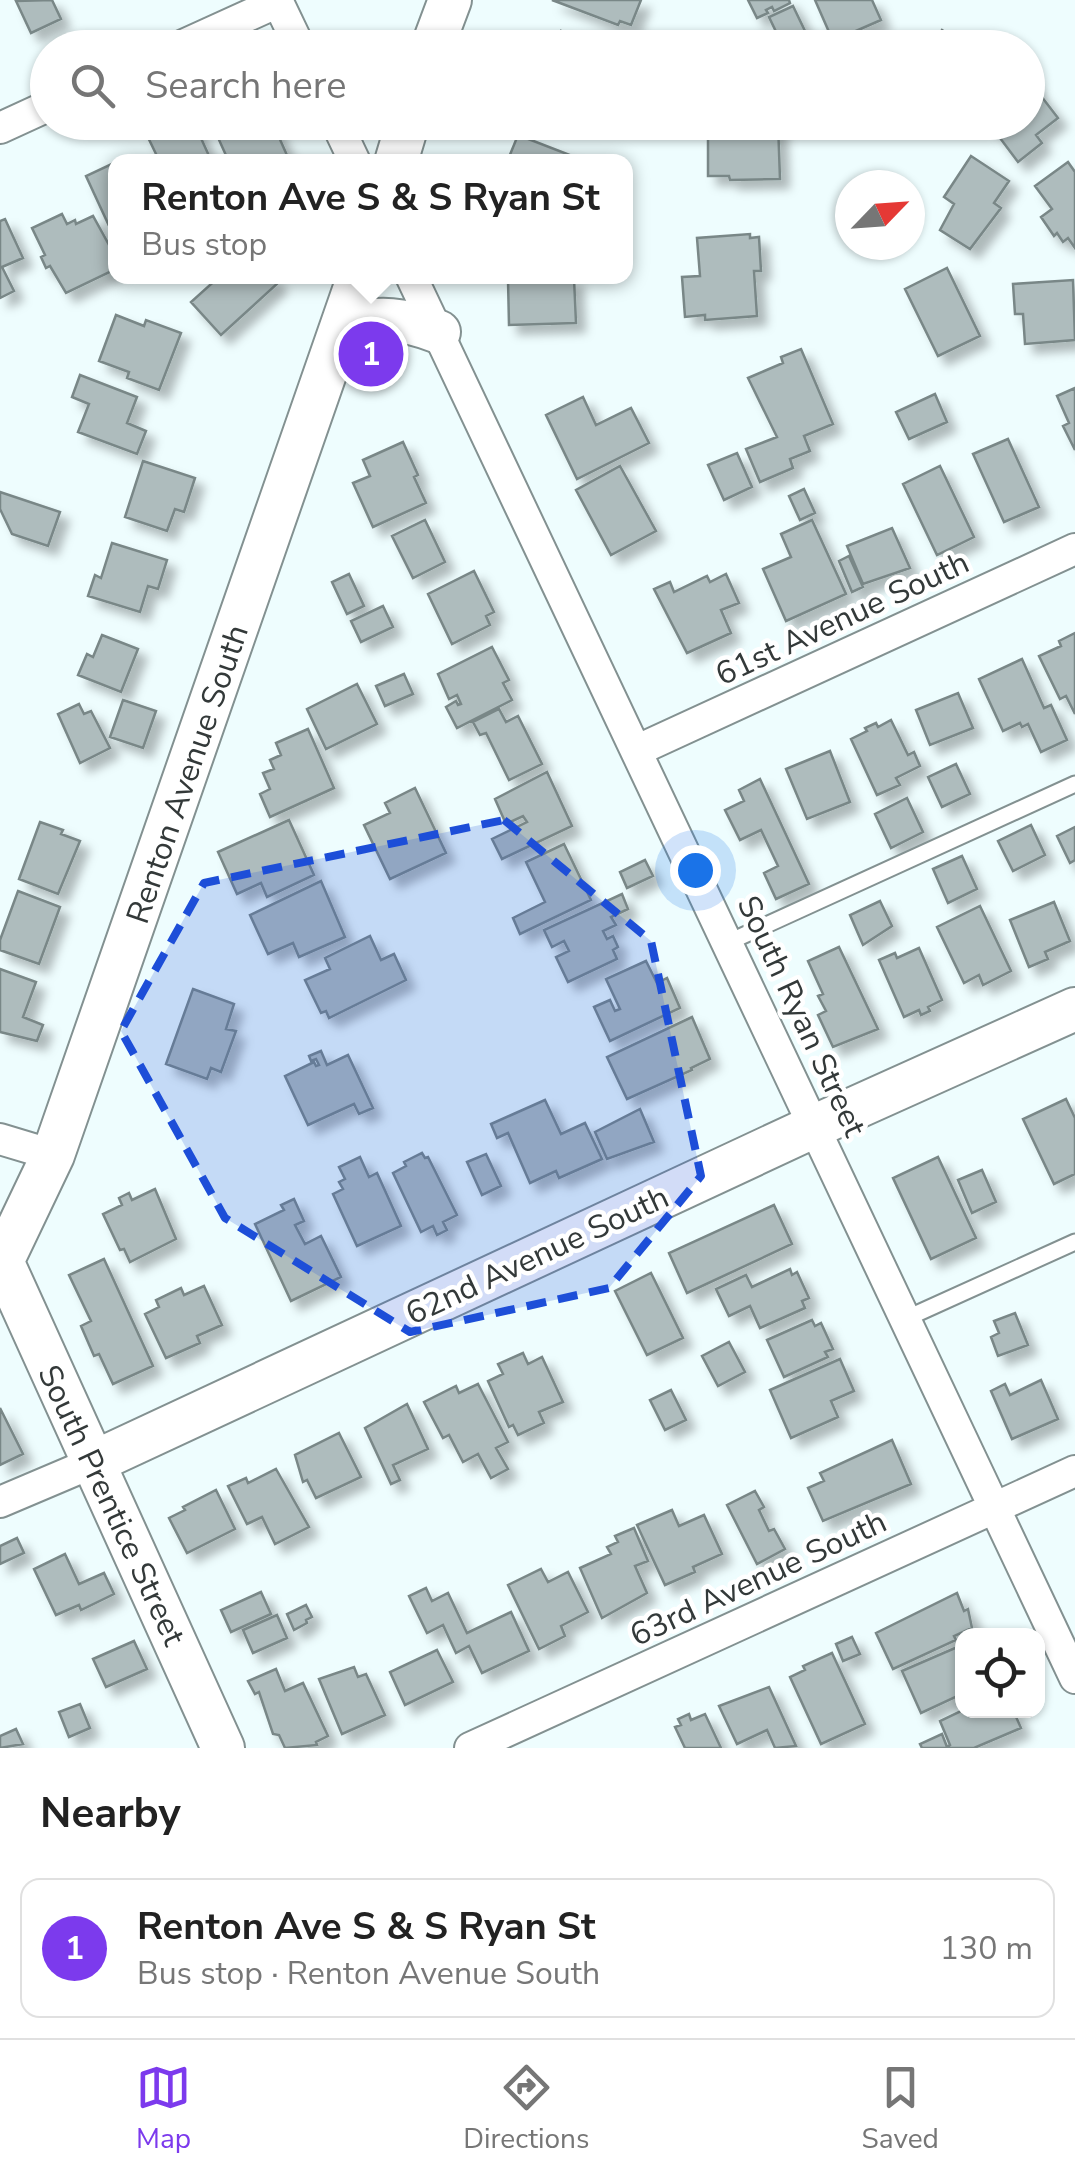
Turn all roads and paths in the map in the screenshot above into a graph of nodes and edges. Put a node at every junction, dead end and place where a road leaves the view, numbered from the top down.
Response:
1 (450, 0) edge
2 (278, 1) edge
3 (216, 30) edge
4 (292, 30) edge
5 (439, 30) edge
6 (30, 114) edge
7 (0, 128) edge
8 (357, 284) edge
9 (415, 284) edge
10 (344, 324) junction
11 (439, 332) junction
12 (1075, 549) edge
13 (638, 750) junction
14 (1075, 784) edge
15 (729, 942) junction
16 (1075, 1009) edge
17 (816, 1126) junction
18 (0, 1138) edge
19 (53, 1155) junction
20 (1075, 1242) edge
21 (1, 1264) edge
22 (905, 1319) junction
23 (92, 1463) junction
24 (1075, 1471) edge
25 (0, 1502) edge
26 (995, 1508) junction
27 (1075, 1678) edge
28 (224, 1748) edge
29 (470, 1748) edge

1 - 5 street
2 - 3 street
2 - 4 street
6 - 7 street
8 - 10 street, Renton Avenue South
9 - 11 street, South Ryan Street
10 - 11 street
10 - 19 street, Renton Avenue South
11 - 13 street, South Ryan Street
12 - 13 street, 61st Avenue South
13 - 15 street, South Ryan Street
14 - 15 lane
15 - 17 street, South Ryan Street
16 - 17 street, 62nd Avenue South
17 - 22 street, South Ryan Street
17 - 23 street, 62nd Avenue South
18 - 19 street
19 - 21 street, Renton Avenue South
20 - 22 lane
21 - 23 street, South Prentice Street
22 - 26 street, South Ryan Street
23 - 25 street, 62nd Avenue South
23 - 28 street, South Prentice Street
24 - 26 street, 63rd Avenue South
26 - 27 street, South Ryan Street
26 - 29 street, 63rd Avenue South

